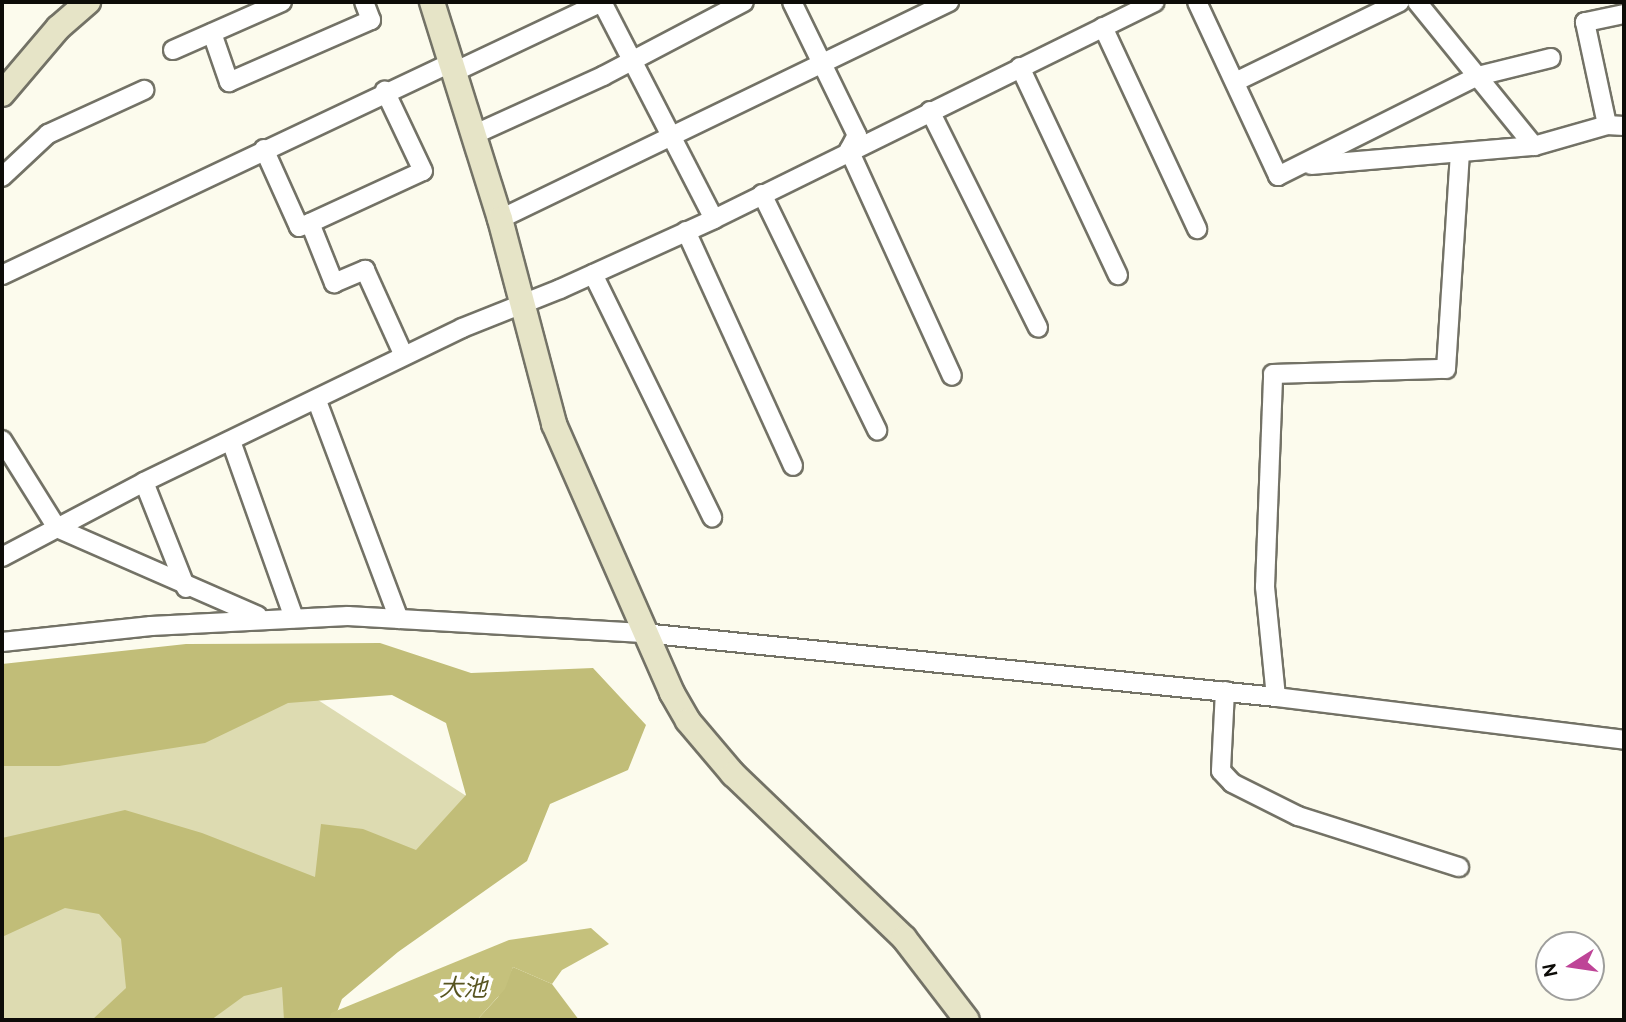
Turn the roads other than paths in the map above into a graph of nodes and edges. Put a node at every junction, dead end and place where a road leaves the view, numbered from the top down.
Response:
1 (88, 2) edge
2 (282, 2) edge
3 (364, 2) edge
4 (433, 2) edge
5 (602, 2) edge
6 (744, 2) edge
7 (792, 2) edge
8 (949, 2) edge
9 (1155, 2) edge
10 (1197, 2) edge
11 (1400, 2) edge
12 (1417, 2) edge
13 (1601, 10) edge
14 (1624, 14) edge
15 (1103, 27) junction
16 (212, 33) junction
17 (173, 50) dead end
18 (1551, 58) dead end
19 (632, 61) junction
20 (825, 63) junction
21 (452, 67) junction
22 (1020, 67) junction
23 (1478, 76) junction
24 (1234, 82) junction
25 (144, 90) dead end
26 (385, 91) junction
27 (2, 94) edge
28 (930, 111) junction
29 (1616, 126) edge
30 (473, 135) junction
31 (673, 138) junction
32 (1534, 146) junction
33 (264, 149) junction
34 (849, 150) junction
35 (1460, 154) junction
36 (1298, 166) junction
37 (2, 177) edge
38 (762, 194) junction
39 (500, 219) junction
40 (714, 219) junction
41 (310, 223) junction
42 (1197, 229) dead end
43 (686, 231) junction
44 (593, 274) junction
45 (2, 275) edge
46 (1118, 275) dead end
47 (524, 304) junction
48 (1038, 328) dead end
49 (404, 356) junction
50 (953, 376) dead end
51 (317, 401) junction
52 (877, 430) dead end
53 (2, 440) edge
54 (231, 441) junction
55 (793, 466) dead end
56 (144, 482) junction
57 (712, 517) dead end
58 (57, 528) junction
59 (2, 557) edge
60 (186, 588) junction
61 (265, 618) junction
62 (294, 618) junction
63 (399, 619) junction
64 (643, 633) junction
65 (2, 642) edge
66 (1225, 691) junction
67 (1276, 697) junction
68 (1624, 740) edge
69 (1459, 867) dead end
70 (967, 1020) edge

1 - 27 street
2 - 16 street
3 - 16 street
4 - 21 street
5 - 19 street
5 - 21 street
6 - 19 street
7 - 20 street
8 - 20 street
9 - 15 street
10 - 24 street
11 - 24 street
12 - 23 street
13 - 14 street
13 - 29 street
15 - 22 street
15 - 42 street
16 - 17 street
18 - 23 street
19 - 30 street
19 - 31 street
20 - 31 street
20 - 34 street
21 - 26 street
21 - 30 street
22 - 28 street
22 - 46 street
23 - 32 street
23 - 36 street
24 - 36 street
25 - 37 street
26 - 33 street
26 - 41 street
28 - 34 street
28 - 48 street
29 - 32 street
30 - 39 street
31 - 39 street
31 - 40 street
32 - 35 street
33 - 41 street
33 - 45 street
34 - 38 street
34 - 50 street
35 - 36 street
35 - 67 street
38 - 40 street
38 - 52 street
39 - 47 street
40 - 43 street
41 - 49 street
43 - 44 street
43 - 55 street
44 - 47 street
44 - 57 street
47 - 49 street
47 - 64 street
49 - 51 street
51 - 54 street
51 - 63 street
53 - 58 street
54 - 56 street
54 - 62 street
56 - 58 street
56 - 60 street
58 - 59 street
58 - 60 street
60 - 61 street
61 - 62 street
61 - 65 street
62 - 63 street
63 - 64 street
64 - 66 street
64 - 70 street
66 - 67 street
66 - 69 street
67 - 68 street

